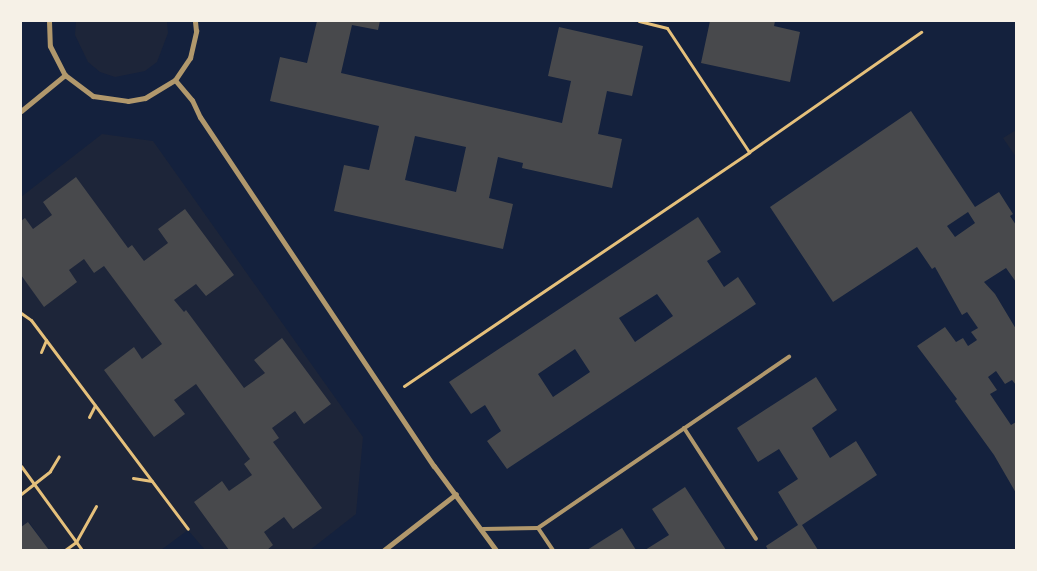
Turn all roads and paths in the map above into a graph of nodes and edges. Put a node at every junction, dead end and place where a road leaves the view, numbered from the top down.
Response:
1 (49, 21) edge
2 (195, 21) edge
3 (639, 21) edge
4 (921, 32) dead end
5 (65, 75) junction
6 (175, 80) junction
7 (21, 111) edge
8 (749, 152) junction
9 (21, 313) edge
10 (46, 340) junction
11 (41, 352) dead end
12 (789, 357) dead end
13 (412, 380) dead end
14 (95, 405) junction
15 (89, 417) dead end
16 (684, 428) junction
17 (58, 456) dead end
18 (21, 466) edge
19 (133, 478) dead end
20 (152, 481) junction
21 (34, 484) junction
22 (21, 494) edge
23 (456, 494) junction
24 (96, 506) dead end
25 (538, 528) junction
26 (188, 529) dead end
27 (483, 529) junction
28 (756, 539) dead end
29 (76, 542) junction
30 (65, 550) edge
31 (82, 550) edge
32 (384, 550) edge
33 (496, 550) edge
34 (553, 550) edge

1 - 5 street
2 - 6 street
3 - 8 path
4 - 8 path
5 - 6 street
5 - 7 street
6 - 23 street
8 - 13 path
9 - 10 path
10 - 11 path
10 - 14 path
12 - 16 lane
14 - 15 path
14 - 20 path
16 - 25 lane
16 - 28 lane
17 - 21 path
18 - 21 path
19 - 20 path
20 - 26 path
21 - 22 path
21 - 29 path
23 - 27 street
23 - 32 street
24 - 29 path
25 - 27 lane
25 - 34 lane
27 - 33 street
29 - 30 path
29 - 31 path

